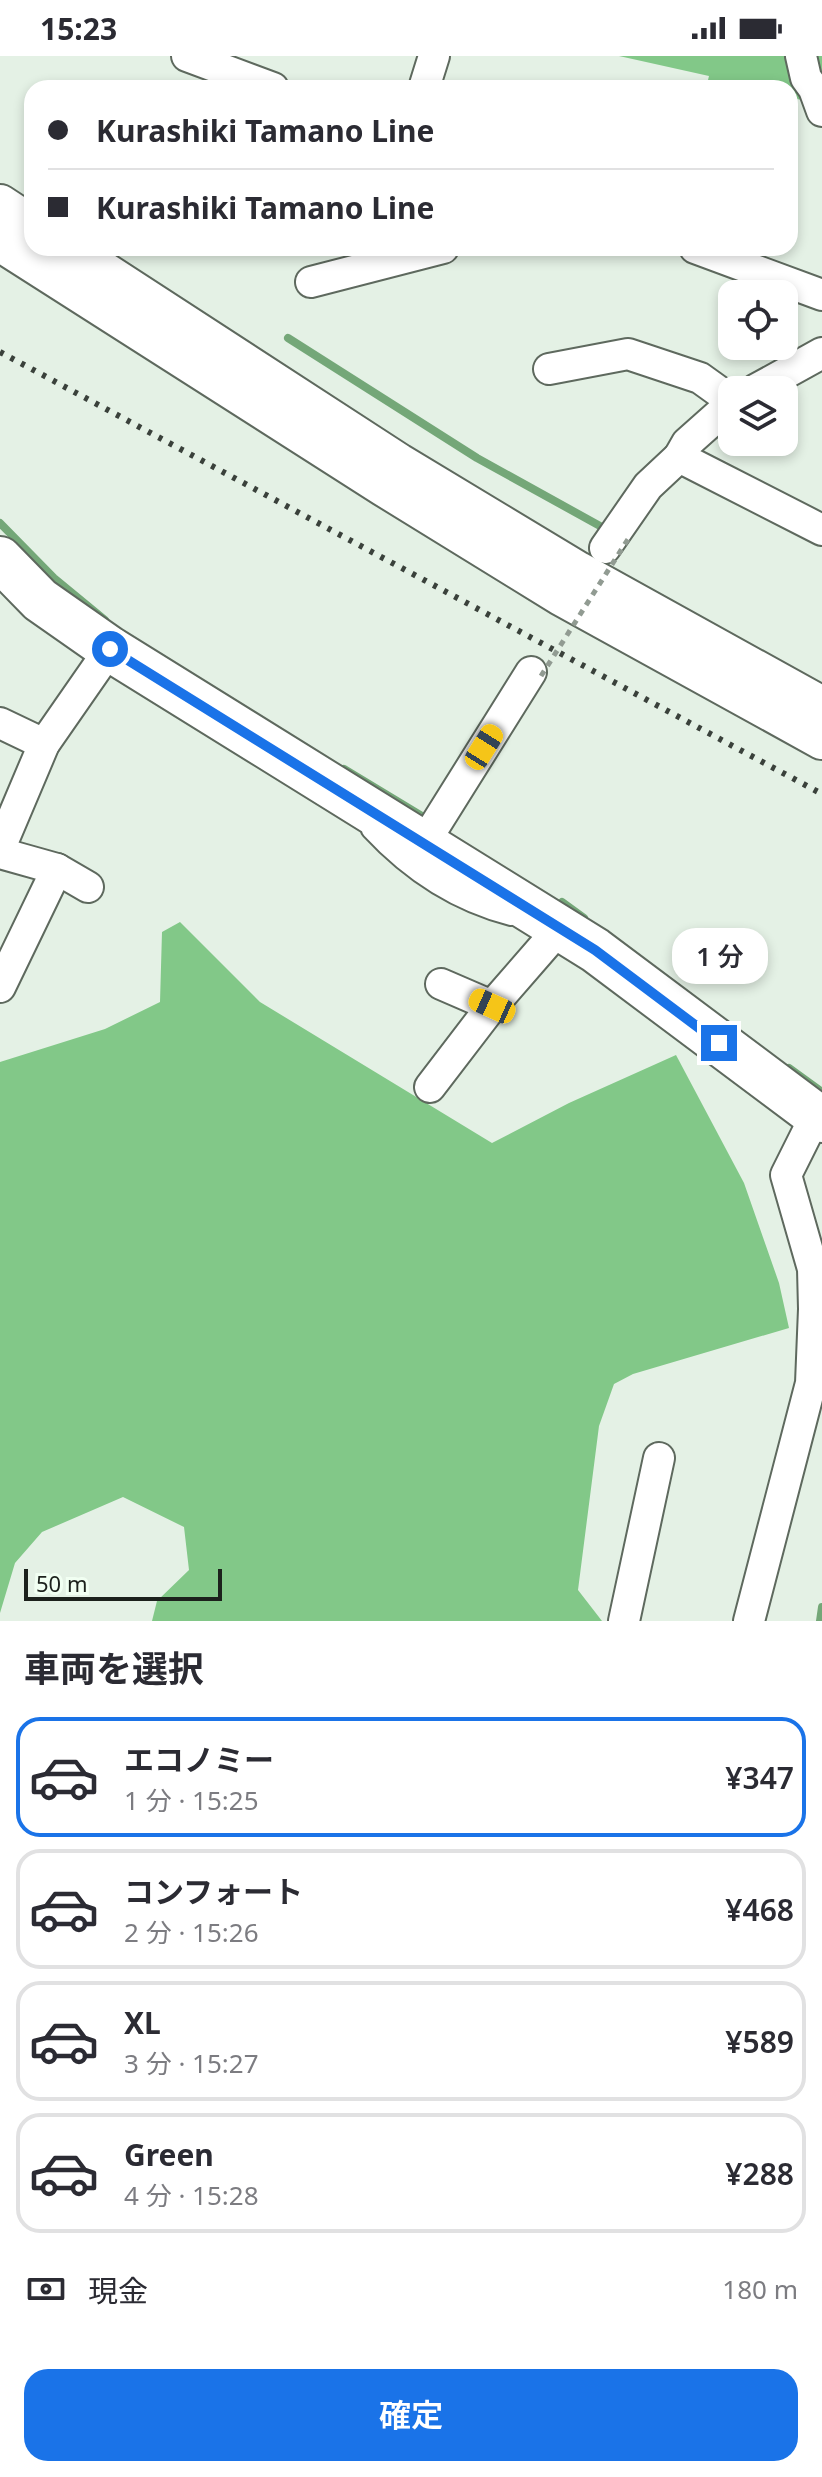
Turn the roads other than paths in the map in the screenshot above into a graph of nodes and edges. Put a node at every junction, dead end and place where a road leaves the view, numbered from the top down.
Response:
1 (187, 56) edge
2 (434, 56) edge
3 (801, 56) edge
4 (252, 80) edge
5 (426, 80) edge
6 (822, 111) edge
7 (0, 204) edge
8 (24, 220) edge
9 (0, 242) edge
10 (80, 256) edge
11 (412, 256) edge
12 (717, 256) edge
13 (311, 282) dead end
14 (822, 295) edge
15 (822, 353) edge
16 (549, 369) dead end
17 (780, 376) edge
18 (718, 392) edge
19 (718, 415) edge
20 (679, 457) junction
21 (822, 530) edge
22 (617, 542) road end
23 (0, 559) edge
24 (110, 649) junction
25 (536, 674) road end
26 (822, 706) edge
27 (0, 723) edge
28 (822, 740) edge
29 (44, 744) junction
30 (325, 781) junction
31 (424, 843) junction
32 (0, 850) edge
33 (57, 869) junction
34 (88, 887) dead end
35 (559, 929) junction
36 (441, 984) dead end
37 (0, 987) edge
38 (492, 1006) junction
39 (430, 1087) dead end
40 (819, 1118) edge
41 (659, 1458) dead end
42 (624, 1621) edge
43 (749, 1621) edge

1 - 4 street
2 - 5 street
3 - 6 street
7 - 8 street
9 - 28 street
10 - 26 street
11 - 13 street
12 - 14 street
15 - 17 street
16 - 18 street
19 - 20 street
20 - 21 street
20 - 22 street
23 - 24 main road
24 - 29 street
24 - 30 main road
25 - 31 street
27 - 29 street
29 - 32 street
30 - 31 main road
30 - 35 lane
31 - 35 main road
32 - 33 street
33 - 34 street
33 - 37 street
35 - 38 street
35 - 40 main road
36 - 38 street
38 - 39 street
40 - 43 street
41 - 42 street

